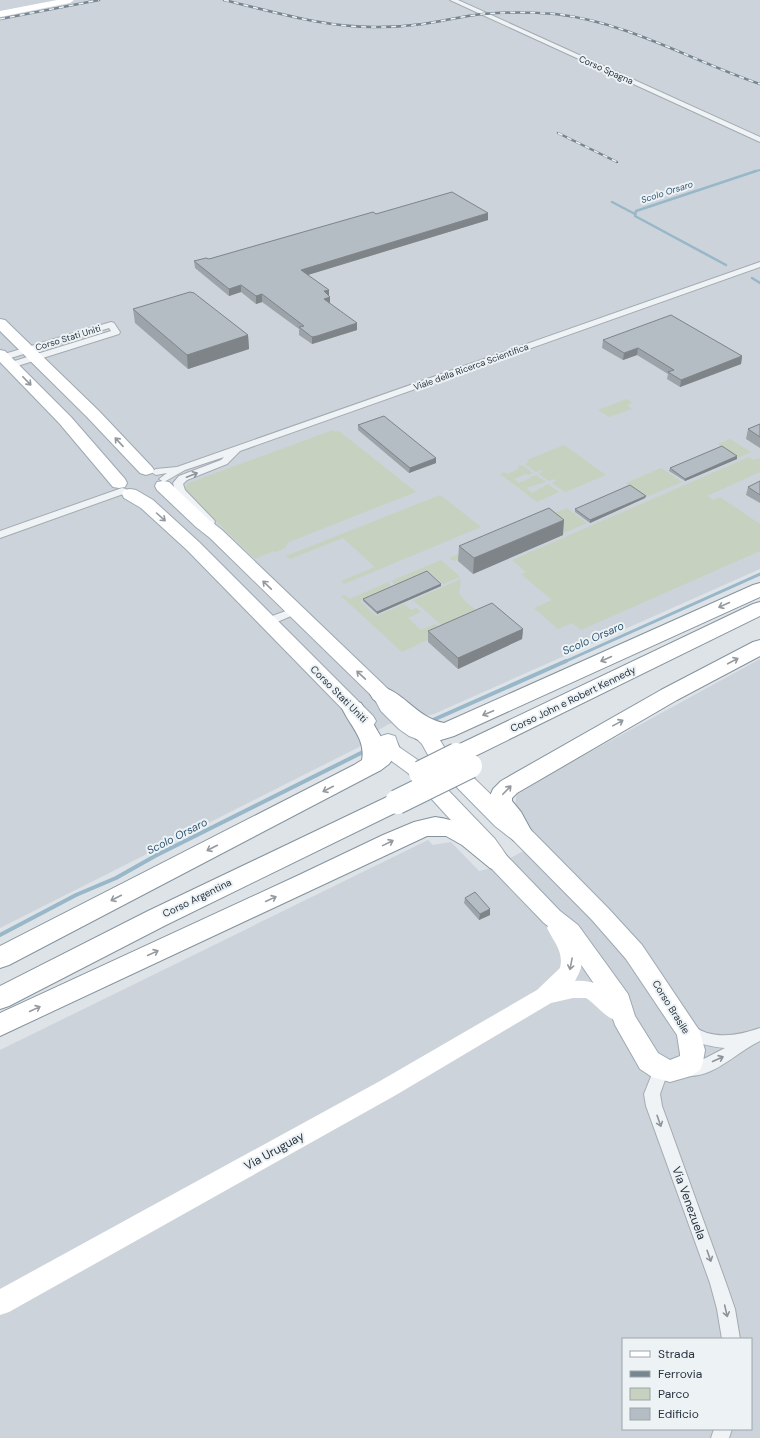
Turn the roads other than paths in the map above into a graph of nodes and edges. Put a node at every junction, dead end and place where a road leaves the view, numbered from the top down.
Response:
1 (46, 0) edge
2 (70, 0) edge
3 (453, 0) edge
4 (0, 9) edge
5 (0, 14) edge
6 (760, 140) edge
7 (760, 264) edge
8 (0, 323) edge
9 (32, 354) junction
10 (5, 359) edge
11 (237, 448) junction
12 (157, 477) junction
13 (124, 489) junction
14 (216, 534) junction
15 (0, 535) edge
16 (760, 589) edge
17 (760, 608) edge
18 (294, 611) junction
19 (268, 622) junction
20 (760, 623) edge
21 (760, 647) edge
22 (381, 694) junction
23 (353, 708) joint
24 (446, 731) junction
25 (420, 733) junction
26 (392, 756) junction
27 (455, 759) junction
28 (391, 796) junction
29 (521, 834) junction
30 (499, 862) junction
31 (552, 917) junction
32 (0, 958) edge
33 (0, 981) edge
34 (545, 996) junction
35 (0, 998) edge
36 (624, 1018) junction
37 (0, 1025) edge
38 (687, 1030) junction
39 (755, 1036) edge
40 (666, 1074) junction
41 (0, 1303) edge
42 (731, 1338) edge

1 - 4 street
2 - 5 street
3 - 6 street, Corso Spagna
7 - 11 street, Viale della Ricerca Scientifica
8 - 9 main road, Corso Stati Uniti
9 - 9 street, Corso Stati Uniti
9 - 10 street, Corso Stati Uniti
12 -> 9 main road, Corso Stati Uniti
10 -> 13 main road, Corso Stati Uniti
11 - 12 street, Viale della Ricerca Scientifica
14 -> 11 street
12 - 13 main road
12 - 13 main road
12 - 14 main road, Corso Stati Uniti
13 - 15 street
13 -> 19 main road, Corso Stati Uniti
18 -> 14 main road, Corso Stati Uniti
16 -> 24 highway
17 - 27 highway, Corso John e Robert Kennedy
18 - 19 street
22 -> 18 main road, Corso Stati Uniti
19 - 23 main road, Corso Stati Uniti
20 - 27 highway, Corso John e Robert Kennedy
29 -> 21 highway
22 - 24 highway
22 - 25 main road, Corso Stati Uniti
23 - 26 highway
24 - 25 highway
25 - 26 main road
25 - 27 main road, Corso Stati Uniti
26 - 30 main road
26 -> 32 highway
27 - 28 highway, Corso John e Robert Kennedy, bridge
27 - 29 main road, Corso Brasile
28 - 33 highway, Corso Argentina
28 - 35 highway, Corso Argentina
29 - 38 main road, Corso Brasile
30 - 31 main road
37 -> 30 highway
31 -> 34 street, Via Uruguay
31 - 36 main road
34 - 36 street, Via Uruguay
34 - 41 street, Via Uruguay
36 - 40 main road
38 - 39 street
38 - 40 main road, Corso Brasile
40 -> 39 street
40 -> 42 street, Via Venezuela

